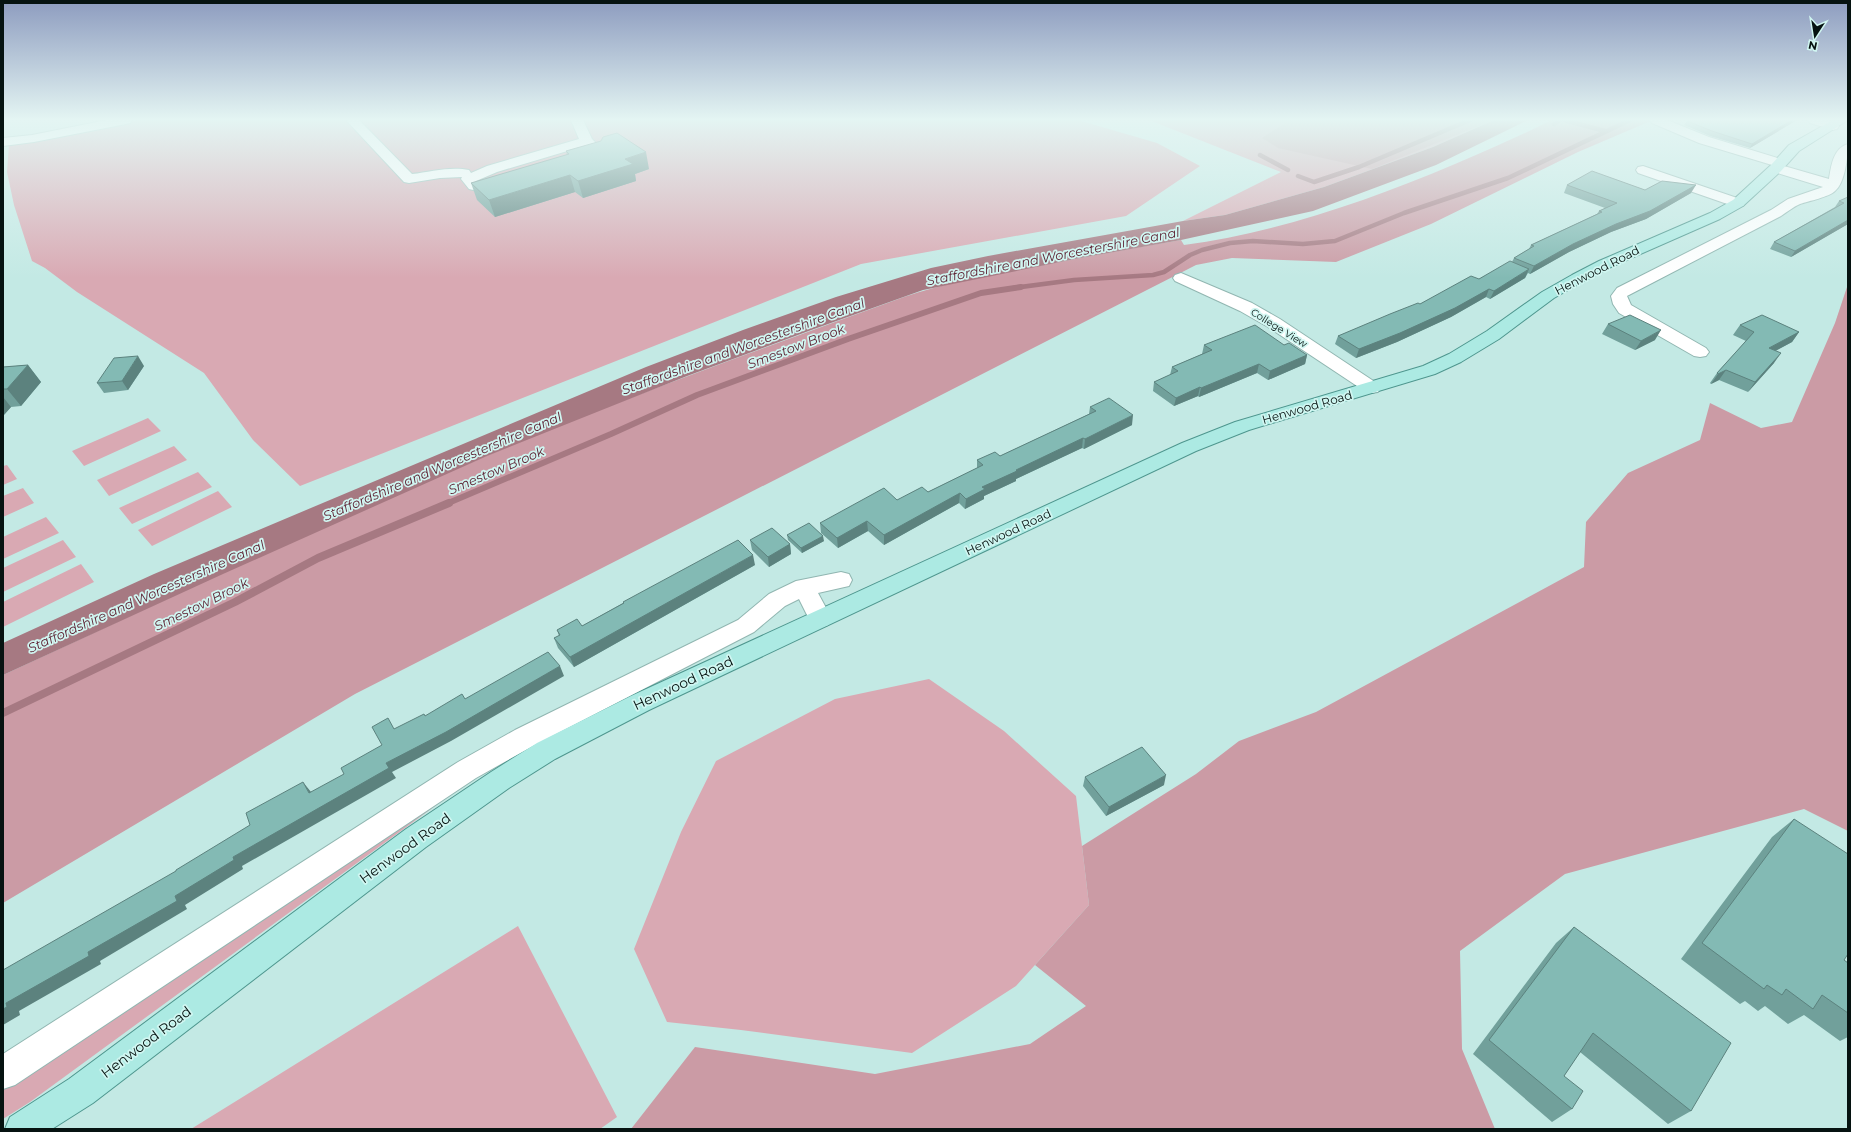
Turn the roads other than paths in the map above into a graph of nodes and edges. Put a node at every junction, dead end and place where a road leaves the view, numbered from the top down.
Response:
1 (400, 173) edge
2 (464, 173) edge
3 (477, 173) edge
4 (1651, 173) edge
5 (1770, 173) edge
6 (1796, 173) edge
7 (1836, 173) edge
8 (468, 175) junction
9 (514, 180) edge
10 (1833, 186) junction
11 (1738, 203) junction
12 (1181, 278) dead end
13 (1687, 366) dead end
14 (1372, 388) junction
15 (841, 580) dead end
16 (804, 587) junction
17 (820, 619) junction
18 (3, 1073) edge
19 (22, 1129) edge

1 - 8 street
2 - 8 street
3 - 8 street
4 - 11 street
5 - 11 main road, Henwood Road
6 - 10 street
7 - 10 street
8 - 9 street
10 - 13 street
11 - 14 main road, Henwood Road
12 - 14 street, College View
14 - 17 main road, Henwood Road
15 - 16 street, Henwood Road
16 - 17 street
16 - 18 street, Henwood Road
17 - 19 main road, Henwood Road

